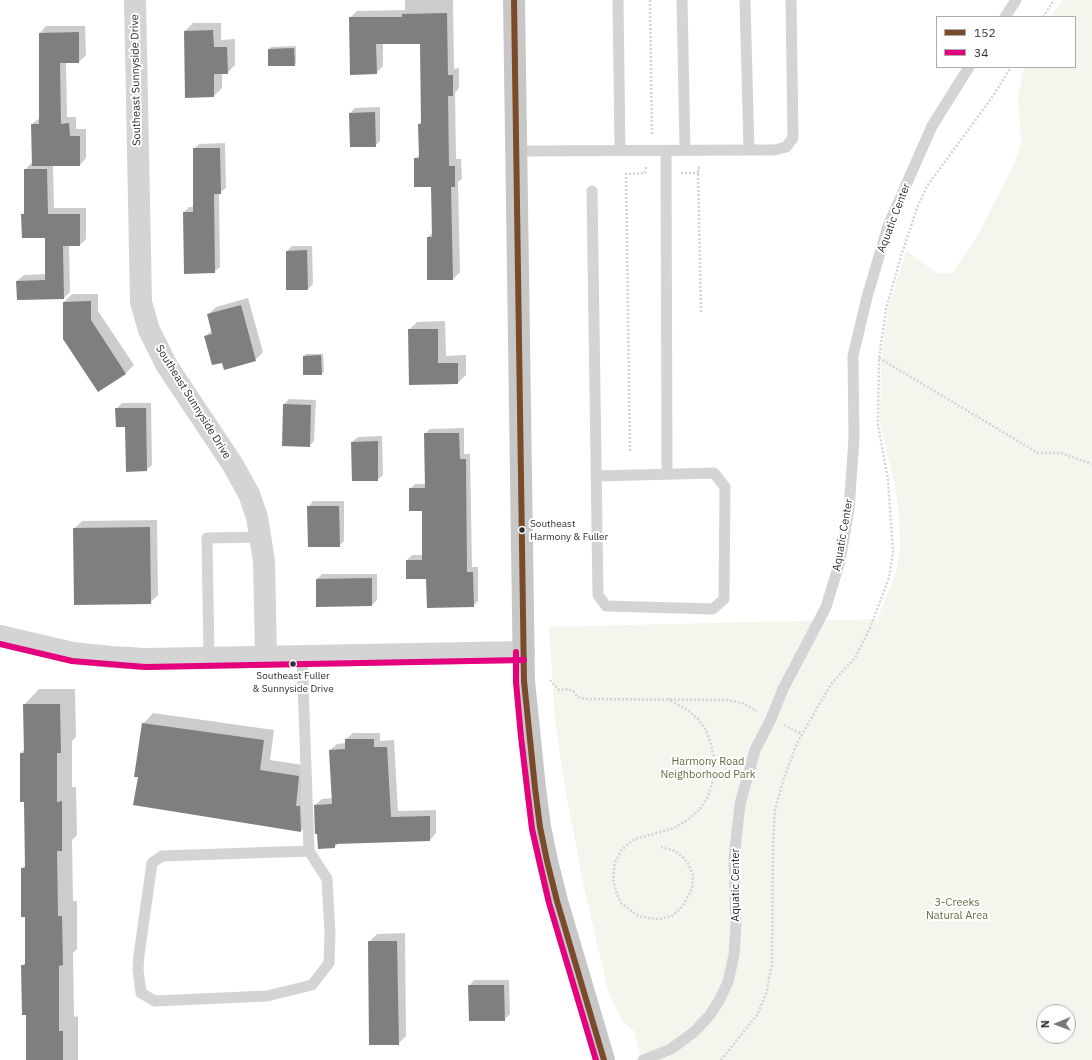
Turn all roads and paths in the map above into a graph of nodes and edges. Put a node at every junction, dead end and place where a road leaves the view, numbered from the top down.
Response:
1 (135, 0) edge
2 (514, 0) edge
3 (618, 0) edge
4 (650, 0) edge
5 (682, 0) edge
6 (745, 0) edge
7 (791, 0) edge
8 (1016, 0) edge
9 (1054, 0) edge
10 (1006, 16) edge
11 (1045, 16) edge
12 (968, 68) edge
13 (652, 136) dead end
14 (685, 150) junction
15 (749, 150) junction
16 (516, 151) junction
17 (620, 151) junction
18 (666, 151) junction
19 (646, 165) dead end
20 (706, 168) dead end
21 (677, 173) dead end
22 (698, 173) junction
23 (592, 191) dead end
24 (701, 314) dead end
25 (879, 358) dead end
26 (630, 450) dead end
27 (1092, 464) edge
28 (667, 474) junction
29 (597, 476) junction
30 (261, 537) junction
31 (0, 636) edge
32 (524, 652) junction
33 (266, 656) junction
34 (302, 656) junction
35 (209, 658) junction
36 (550, 680) dead end
37 (668, 699) junction
38 (771, 719) junction
39 (802, 734) dead end
40 (662, 847) dead end
41 (309, 851) junction
42 (604, 1060) edge
43 (643, 1060) edge

1 - 30 street, Southeast Sunnyside Drive
2 - 16 main road
3 - 17 lane
4 - 13 path
5 - 14 lane
6 - 15 lane
7 - 15 lane
8 - 10 lane
9 - 11 path
12 - 38 lane, Aquatic Center
14 - 15 lane
14 - 18 lane
16 - 17 lane
16 - 32 main road
17 - 18 lane
18 - 28 lane
19 - 26 path
20 - 22 path
21 - 22 path
22 - 24 path
23 - 29 lane
25 - 27 path
28 - 29 lane
28 - 29 lane
30 - 33 street, Southeast Sunnyside Drive
30 - 35 lane
31 - 35 street
32 - 34 street
32 - 42 main road
33 - 34 street
33 - 35 street
34 - 41 lane
36 - 37 path
37 - 38 path
37 - 40 path
38 - 39 path
38 - 43 lane, Aquatic Center
41 - 41 lane

